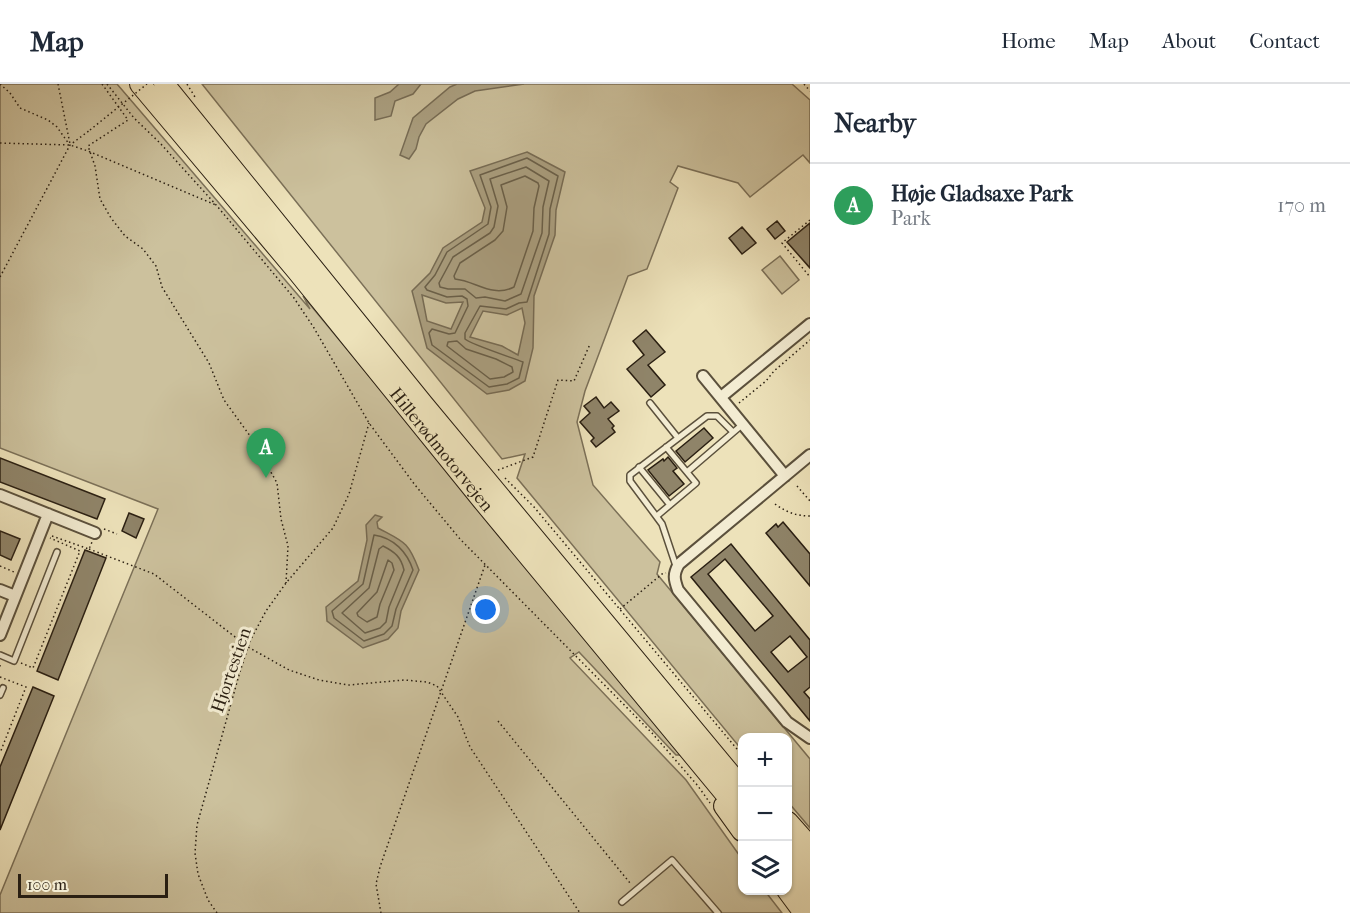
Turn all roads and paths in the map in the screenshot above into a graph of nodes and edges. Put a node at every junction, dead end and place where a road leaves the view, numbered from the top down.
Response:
1 (0, 84) edge
2 (58, 84) edge
3 (102, 84) edge
4 (107, 84) edge
5 (140, 84) edge
6 (147, 84) edge
7 (164, 84) edge
8 (187, 84) edge
9 (804, 84) edge
10 (810, 91) edge
11 (198, 102) dead end
12 (0, 143) edge
13 (70, 145) junction
14 (88, 151) junction
15 (217, 206) junction
16 (810, 220) edge
17 (0, 277) edge
18 (810, 277) edge
19 (810, 324) edge
20 (810, 340) edge
21 (590, 345) dead end
22 (703, 376) dead end
23 (720, 397) junction
24 (650, 403) dead end
25 (731, 410) junction
26 (369, 423) junction
27 (743, 424) junction
28 (733, 432) junction
29 (678, 438) junction
30 (666, 447) junction
31 (810, 455) edge
32 (639, 467) junction
33 (497, 470) dead end
34 (687, 472) junction
35 (785, 476) junction
36 (505, 478) dead end
37 (797, 486) dead end
38 (0, 495) edge
39 (810, 501) edge
40 (775, 504) dead end
41 (670, 505) junction
42 (48, 514) junction
43 (658, 515) junction
44 (810, 516) edge
45 (95, 533) joint
46 (51, 536) dead end
47 (53, 541) dead end
48 (89, 549) junction
49 (57, 552) dead end
50 (485, 564) junction
51 (0, 566) edge
52 (675, 570) junction
53 (23, 575) junction
54 (286, 583) junction
55 (0, 590) edge
56 (15, 596) junction
57 (590, 605) junction
58 (619, 609) junction
59 (0, 635) edge
60 (248, 647) junction
61 (0, 655) edge
62 (14, 661) junction
63 (0, 665) edge
64 (0, 669) edge
65 (0, 677) edge
66 (3, 688) dead end
67 (440, 690) junction
68 (0, 695) edge
69 (659, 713) junction
70 (498, 721) dead end
71 (810, 738) edge
72 (738, 750) edge
73 (0, 753) edge
74 (738, 767) edge
75 (741, 787) edge
76 (711, 805) dead end
77 (738, 809) edge
78 (738, 825) edge
79 (792, 827) edge
80 (810, 847) edge
81 (792, 848) edge
82 (810, 870) edge
83 (792, 873) edge
84 (635, 890) junction
85 (790, 895) edge
86 (810, 896) edge
87 (621, 902) dead end
88 (217, 913) edge
89 (381, 913) edge
90 (580, 913) edge
91 (718, 913) edge
92 (804, 913) edge

1 - 13 path
2 - 13 path
3 - 14 path
4 - 15 path
5 - 69 highway, Hillerødmotorvejen
6 - 13 path, bridge
7 - 57 highway, Hillerødmotorvejen
8 - 11 path
9 - 10 path
12 - 13 path
13 - 14 path
13 - 17 path
14 - 15 path
14 - 54 path
15 - 26 path
16 - 18 path
19 - 23 street
20 - 25 path
21 - 33 path
22 - 23 street
23 - 25 street
24 - 29 lane
25 - 27 street
26 - 50 path
26 - 54 path, Hjortestien
27 - 28 lane
27 - 35 street
28 - 29 lane
28 - 34 lane
29 - 30 lane
30 - 32 lane
30 - 34 lane
31 - 35 street
32 - 41 lane
32 - 43 lane
34 - 41 lane
35 - 52 street
36 - 58 path
37 - 39 path
38 - 42 street
40 - 44 path
41 - 43 lane
42 - 45 street
42 - 53 street
43 - 52 lane
45 - 48 path
46 - 48 path
47 - 62 path
48 - 60 path
49 - 62 lane
50 - 67 path
50 - 76 path
51 - 53 path
52 - 58 path
52 - 71 street
53 - 56 street
54 - 60 path, Hjortestien
55 - 56 street
56 - 59 street
57 - 74 highway
57 - 75 highway, Hillerødmotorvejen
58 - 72 path
60 - 67 path
60 - 88 path, Hjortestien
61 - 62 lane
63 - 64 path
65 - 73 path
66 - 68 lane
67 - 89 path
67 - 90 path
69 - 77 highway, Hillerødmotorvejen
69 - 78 highway
70 - 84 path
79 - 80 highway
81 - 82 highway
83 - 86 highway
84 - 87 lane
84 - 91 lane
85 - 92 highway

